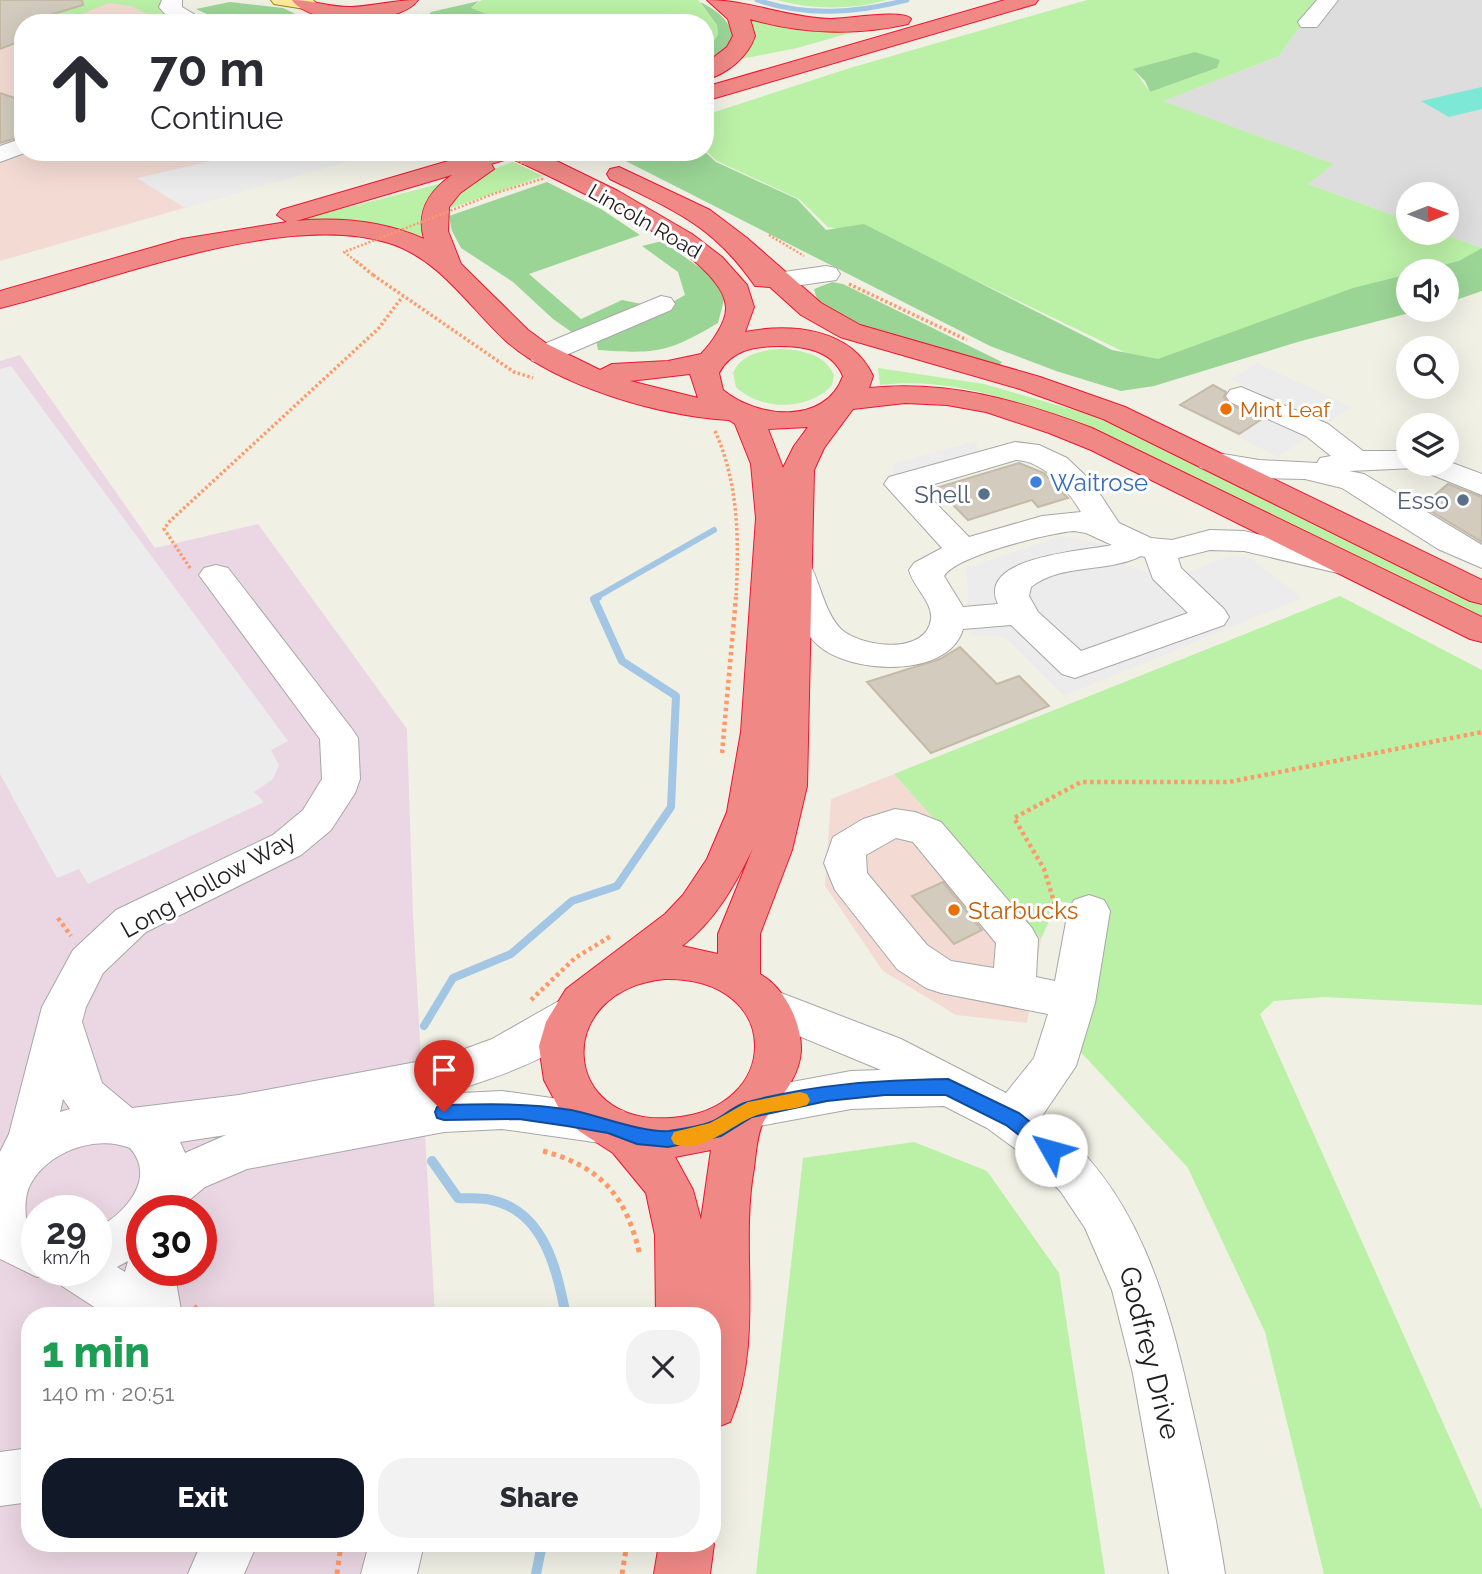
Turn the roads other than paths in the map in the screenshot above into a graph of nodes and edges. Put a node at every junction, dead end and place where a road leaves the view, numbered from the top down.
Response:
1 (281, 0) edge
2 (983, 0) edge
3 (1028, 0) edge
4 (1328, 0) edge
5 (405, 2) edge
6 (722, 3) edge
7 (309, 4) edge
8 (962, 6) junction
9 (325, 14) edge
10 (1310, 22) dead end
11 (714, 67) edge
12 (714, 77) edge
13 (714, 91) edge
14 (14, 135) edge
15 (0, 155) edge
16 (426, 161) edge
17 (521, 161) edge
18 (522, 161) edge
19 (527, 161) edge
20 (600, 164) dead end
21 (761, 247) junction
22 (159, 254) junction
23 (448, 264) junction
24 (826, 274) road end
25 (780, 281) junction
26 (0, 283) edge
27 (0, 300) edge
28 (661, 304) dead end
29 (834, 349) junction
30 (714, 358) junction
31 (541, 368) junction
32 (589, 373) junction
33 (1241, 396) dead end
34 (1071, 397) junction
35 (845, 402) junction
36 (739, 413) junction
37 (1356, 460) junction
38 (1396, 460) edge
39 (1211, 461) junction
40 (1305, 470) junction
41 (1459, 476) edge
42 (1482, 485) edge
43 (1198, 491) junction
44 (1105, 528) junction
45 (1206, 540) junction
46 (1149, 548) junction
47 (963, 550) junction
48 (1482, 558) edge
49 (794, 564) junction
50 (1354, 568) junction
51 (216, 575) road end
52 (1482, 593) edge
53 (1020, 613) junction
54 (948, 619) junction
55 (1482, 631) edge
56 (1073, 910) road end
57 (606, 980) junction
58 (1014, 988) junction
59 (751, 991) junction
60 (1073, 1003) junction
61 (572, 1014) junction
62 (61, 1022) junction
63 (948, 1087) junction
64 (745, 1112) junction
65 (1013, 1119) junction
66 (123, 1124) junction
67 (615, 1128) junction
68 (22, 1158) junction
69 (156, 1195) edge
70 (165, 1195) edge
71 (126, 1234) edge
72 (112, 1245) edge
73 (21, 1246) edge
74 (104, 1286) edge
75 (152, 1286) edge
76 (136, 1307) edge
77 (155, 1307) edge
78 (681, 1307) edge
79 (721, 1374) edge
80 (21, 1476) edge
81 (0, 1479) edge
82 (226, 1552) edge
83 (395, 1552) edge
84 (685, 1552) edge
85 (216, 1574) edge
86 (389, 1574) edge
87 (682, 1574) edge
88 (1197, 1574) edge

1 - 7 main road
2 - 8 highway
3 - 13 highway
4 - 10 street
5 - 7 highway
6 - 8 highway
6 - 11 highway
7 - 9 highway
8 - 12 highway
14 - 15 street
16 - 26 highway
17 - 22 highway
18 - 23 highway
19 - 30 highway, Lincoln Road
20 - 21 highway, Lincoln Road
21 - 25 highway
21 - 29 highway, Lincoln Road
22 - 23 highway
22 - 27 highway
23 - 31 highway
24 - 25 street
25 - 34 highway
28 - 31 street
29 - 30 highway
29 - 34 highway
29 - 35 highway
30 - 32 highway
30 - 36 highway
31 - 32 highway
32 - 36 highway
33 - 37 street
34 - 39 highway
35 - 36 highway
35 - 43 highway
35 - 49 highway
36 - 57 highway
37 - 38 street
37 - 40 street
39 - 40 street
39 - 52 highway
40 - 48 street
41 - 42 street
43 - 45 street
43 - 50 highway
44 - 46 street
44 - 47 street
44 - 47 street
45 - 46 street
45 - 50 street
46 - 53 street
46 - 53 street
47 - 54 street
49 - 54 street
49 - 59 highway
50 - 55 highway
51 - 62 street, Long Hollow Way
53 - 54 street
56 - 60 street
57 - 59 highway
57 - 61 highway
58 - 58 street
58 - 60 street
59 - 63 street, Godfrey Drive
59 - 64 highway
60 - 65 street
61 - 66 street
61 - 67 highway
62 - 66 street
62 - 68 street, Long Hollow Way
63 - 64 street, Godfrey Drive
63 - 65 street, Godfrey Drive
64 - 67 highway
64 - 79 highway
65 - 88 street, Godfrey Drive
66 - 68 street
66 - 69 street
67 - 70 street
67 - 78 highway
68 - 73 street
71 - 72 street
74 - 76 street
75 - 77 street
80 - 81 street
82 - 85 street
83 - 86 street
84 - 87 highway

